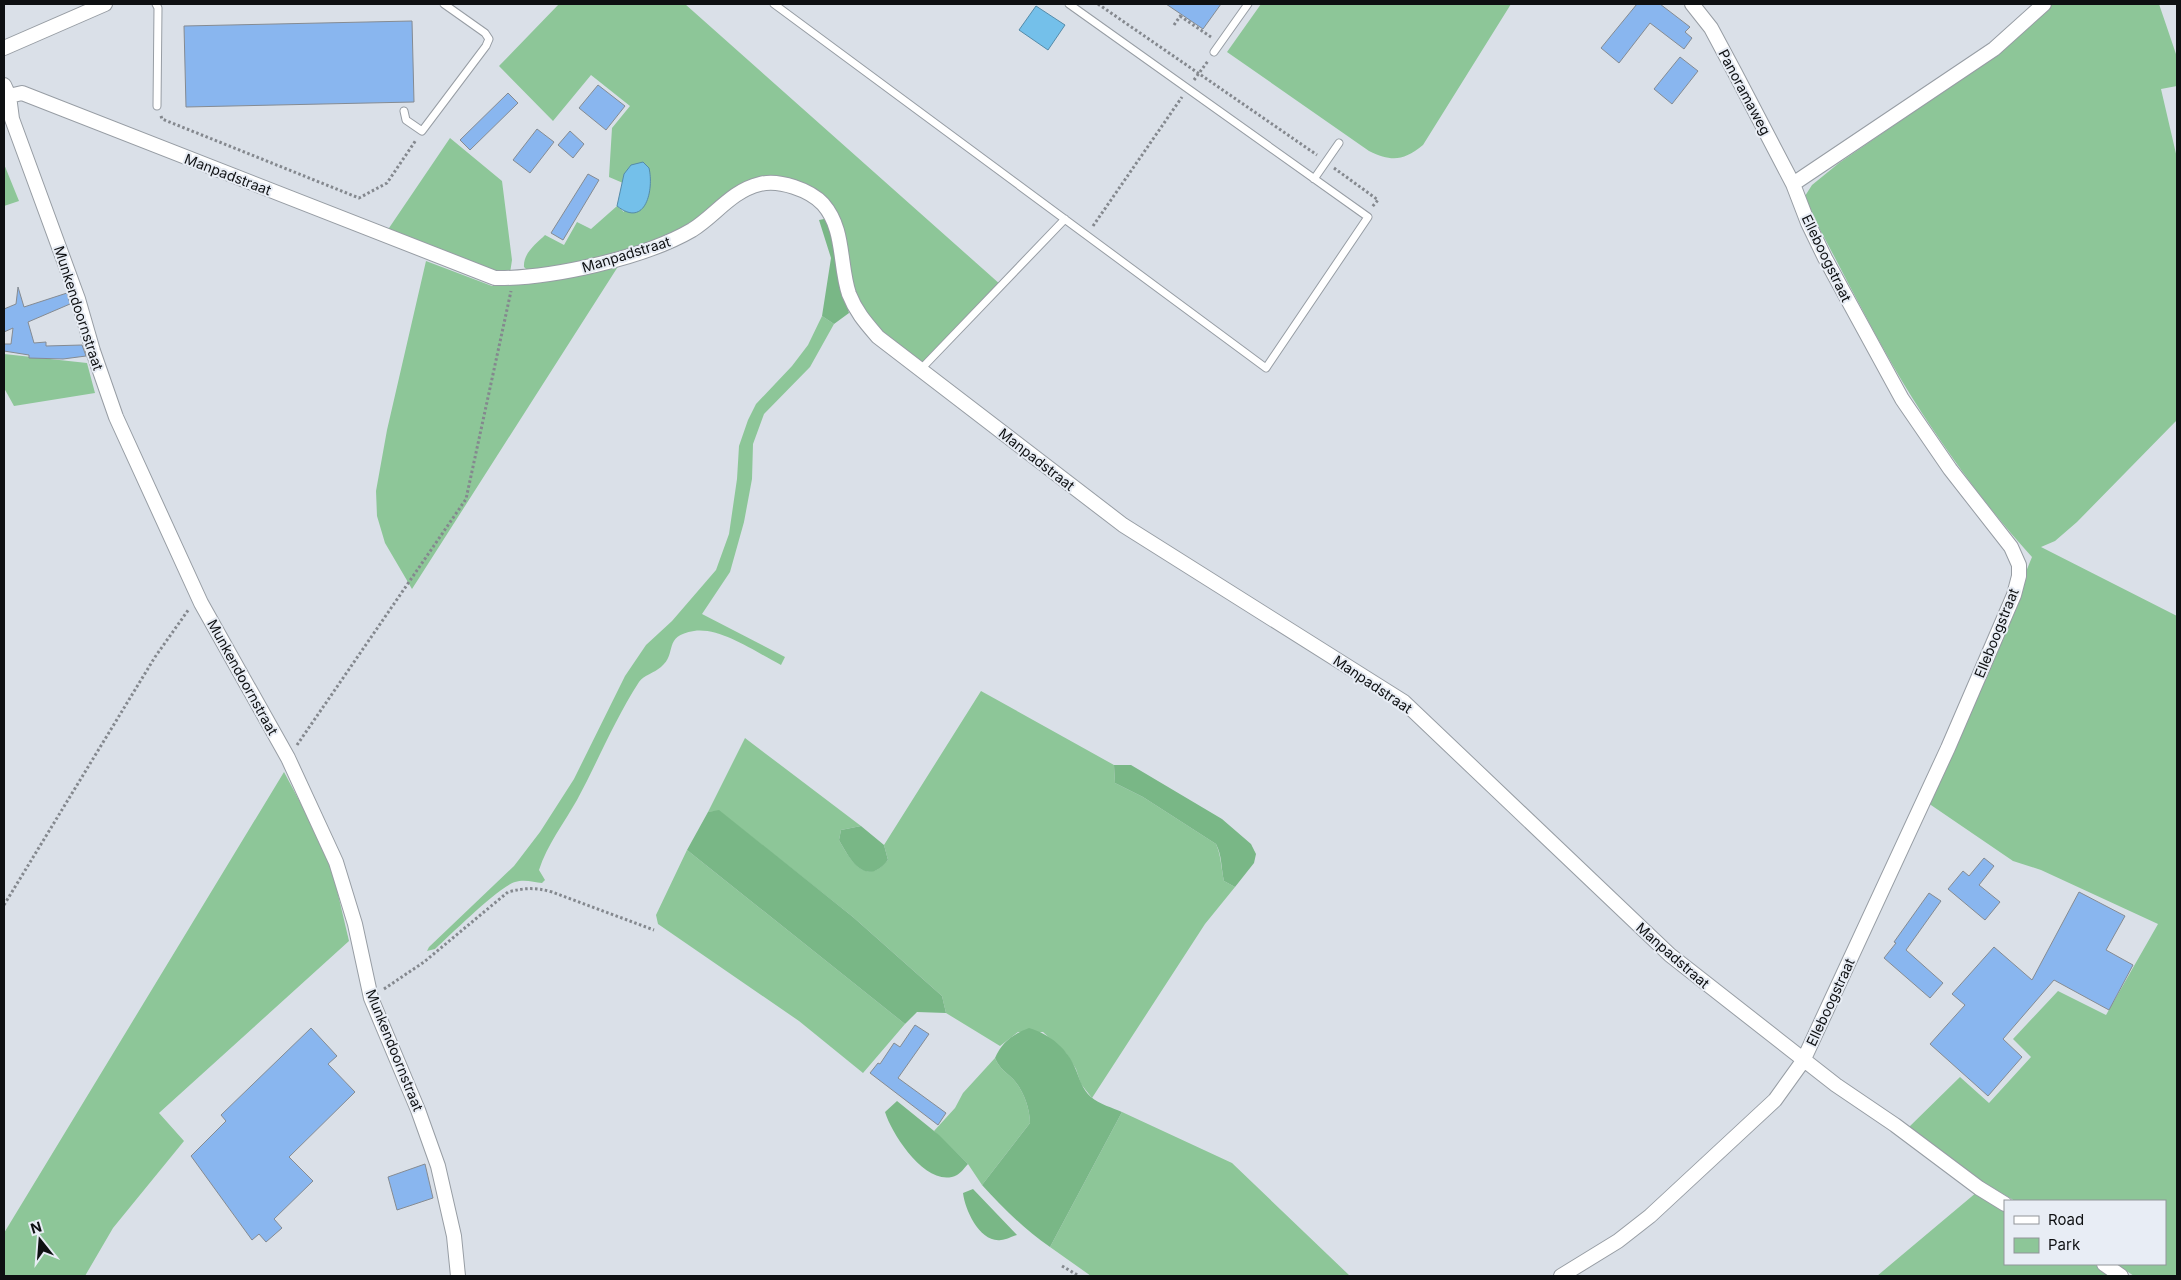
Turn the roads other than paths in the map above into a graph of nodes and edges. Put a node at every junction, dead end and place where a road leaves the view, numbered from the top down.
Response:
1 (105, 4) edge
2 (156, 4) edge
3 (444, 4) edge
4 (774, 4) edge
5 (1069, 4) edge
6 (1248, 4) edge
7 (1692, 4) edge
8 (2044, 4) edge
9 (4, 48) edge
10 (1214, 52) road end
11 (6, 91) edge
12 (157, 106) road end
13 (404, 111) dead end
14 (1339, 143) dead end
15 (1314, 179) junction
16 (1793, 184) junction
17 (1065, 219) junction
18 (921, 369) junction
19 (1803, 1061) junction
20 (2004, 1203) edge
21 (2105, 1265) edge
22 (458, 1276) edge
23 (1561, 1276) edge
24 (2121, 1276) edge

1 - 9 street
2 - 12 lane
3 - 13 lane
4 - 17 lane
5 - 15 lane
6 - 10 lane
7 - 16 street, Panoramaweg
8 - 16 street
11 - 18 street, Manpadstraat
11 - 22 street, Munkendoornstraat
14 - 15 lane
15 - 17 lane
16 - 19 street, Elleboogstraat
17 - 18 lane
18 - 19 street, Manpadstraat
19 - 20 street, Manpadstraat
19 - 23 street, Elleboogstraat
21 - 24 street

